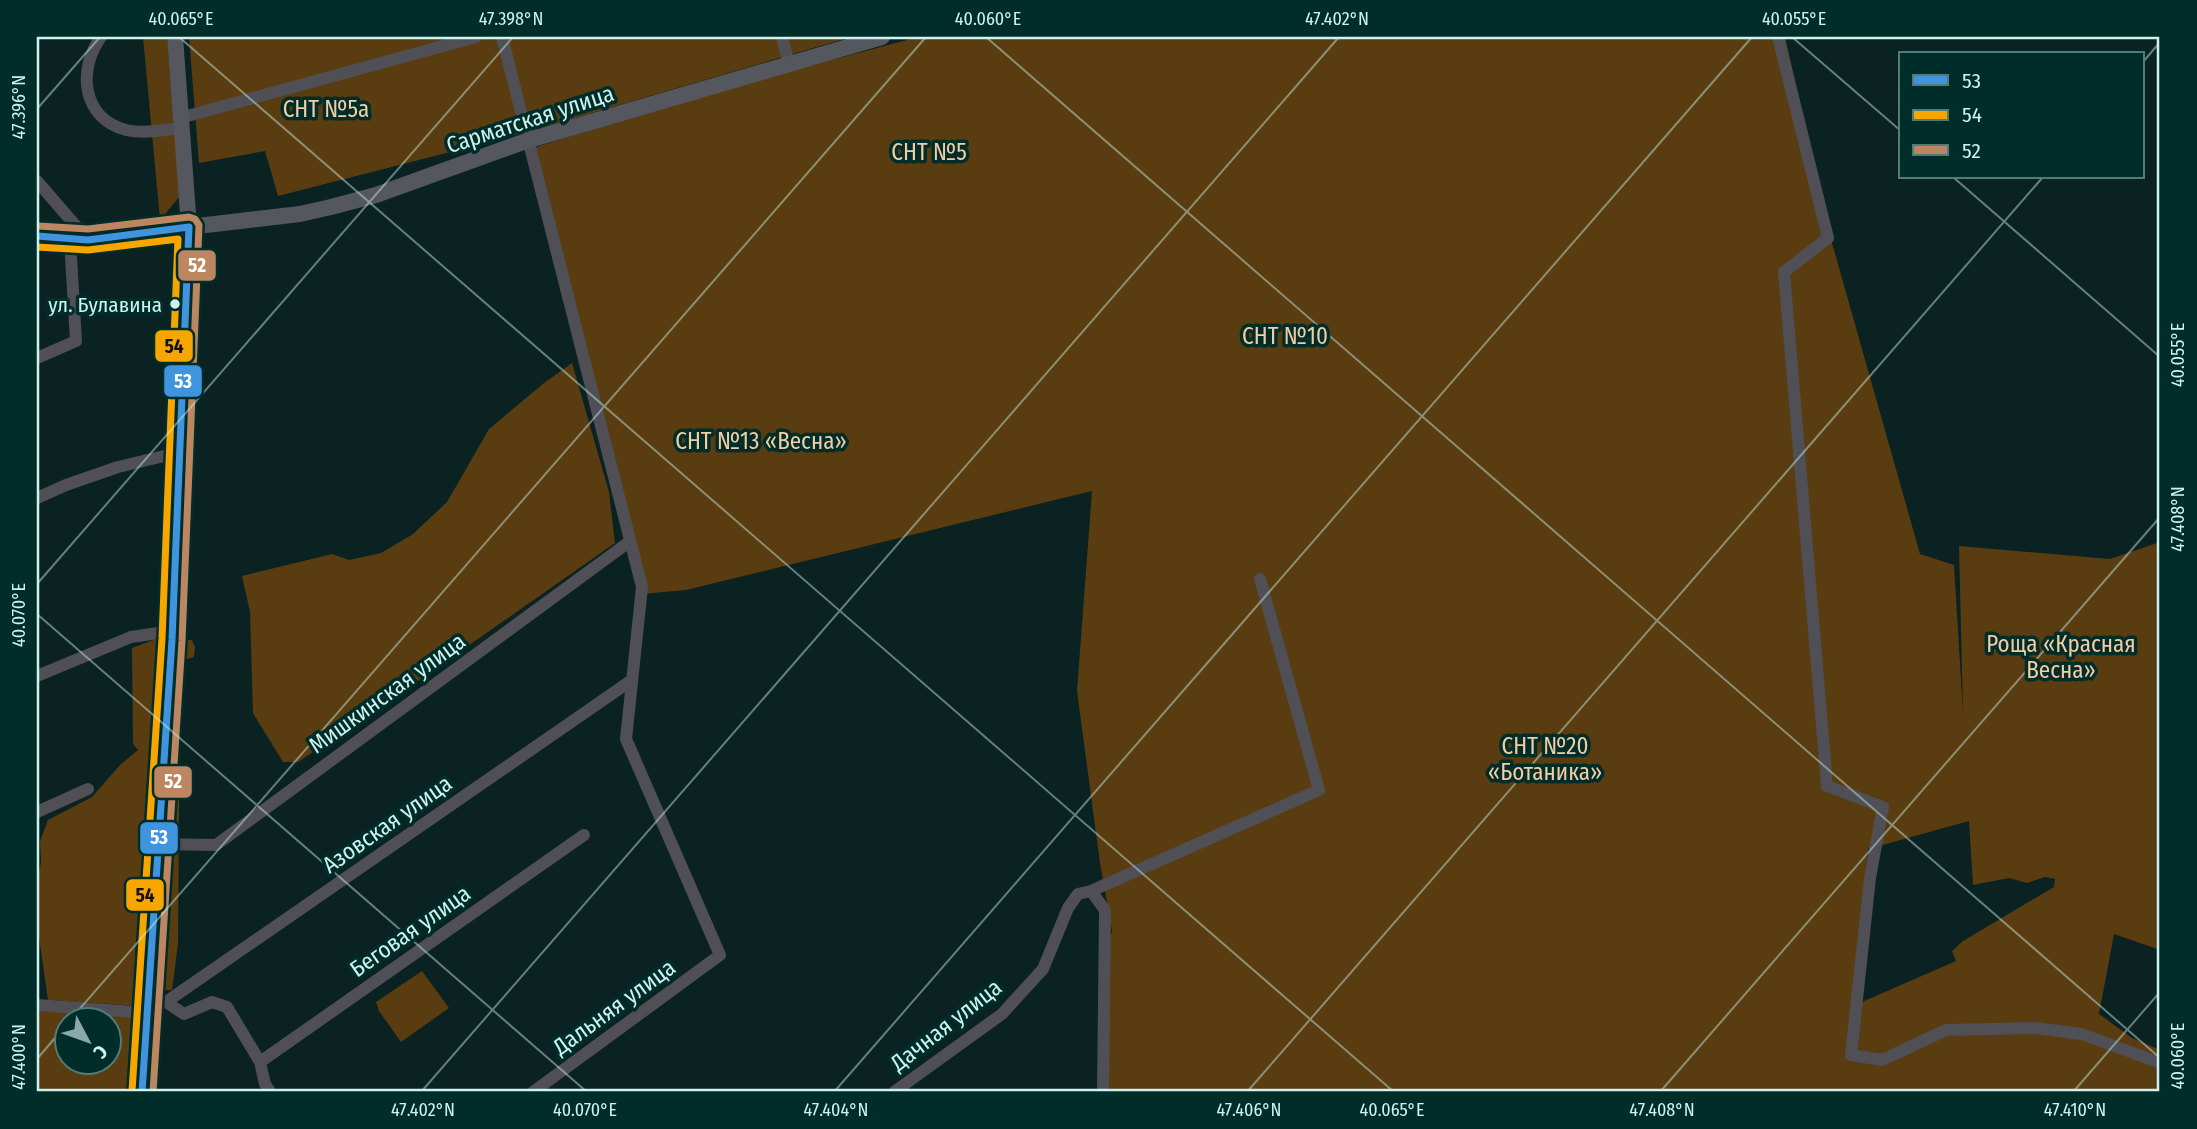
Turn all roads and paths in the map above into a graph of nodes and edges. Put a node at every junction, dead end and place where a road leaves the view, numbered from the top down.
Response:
1 (101, 37) edge
2 (175, 37) edge
3 (476, 37) edge
4 (502, 37) edge
5 (782, 37) edge
6 (882, 37) edge
7 (1778, 37) edge
8 (789, 64) junction
9 (181, 123) junction
10 (528, 140) junction
11 (37, 181) edge
12 (189, 227) junction
13 (37, 236) edge
14 (70, 240) junction
15 (88, 240) junction
16 (37, 358) edge
17 (181, 452) junction
18 (37, 498) edge
19 (629, 542) junction
20 (1260, 579) dead end
21 (173, 631) junction
22 (37, 676) edge
23 (632, 680) junction
24 (88, 789) dead end
25 (37, 812) edge
26 (584, 835) dead end
27 (159, 844) junction
28 (1091, 891) junction
29 (166, 1002) junction
30 (37, 1005) edge
31 (148, 1008) junction
32 (260, 1062) junction
33 (2160, 1063) edge
34 (142, 1092) edge
35 (270, 1092) edge
36 (533, 1092) edge
37 (894, 1092) edge
38 (1103, 1092) edge

1 - 9 street
2 - 9 main road
3 - 9 street
4 - 10 street
5 - 8 street
6 - 8 main road, Сарматская улица
7 - 33 street
8 - 10 main road, Сарматская улица
9 - 12 main road
10 - 12 main road, Сарматская улица
10 - 19 street
11 - 15 street
12 - 15 street
12 - 17 main road
13 - 14 street
14 - 15 street
14 - 16 street
17 - 18 street
17 - 21 main road
19 - 23 street
19 - 27 street, Мишкинская улица
20 - 28 street
21 - 22 street
21 - 27 main road
23 - 29 street, Азовская улица
23 - 36 street, Дальняя улица
24 - 25 street
26 - 32 street, Беговая улица
27 - 31 main road
28 - 37 street, Дачная улица
28 - 38 street
29 - 31 street
29 - 32 street
30 - 31 street
31 - 34 main road
32 - 35 street

